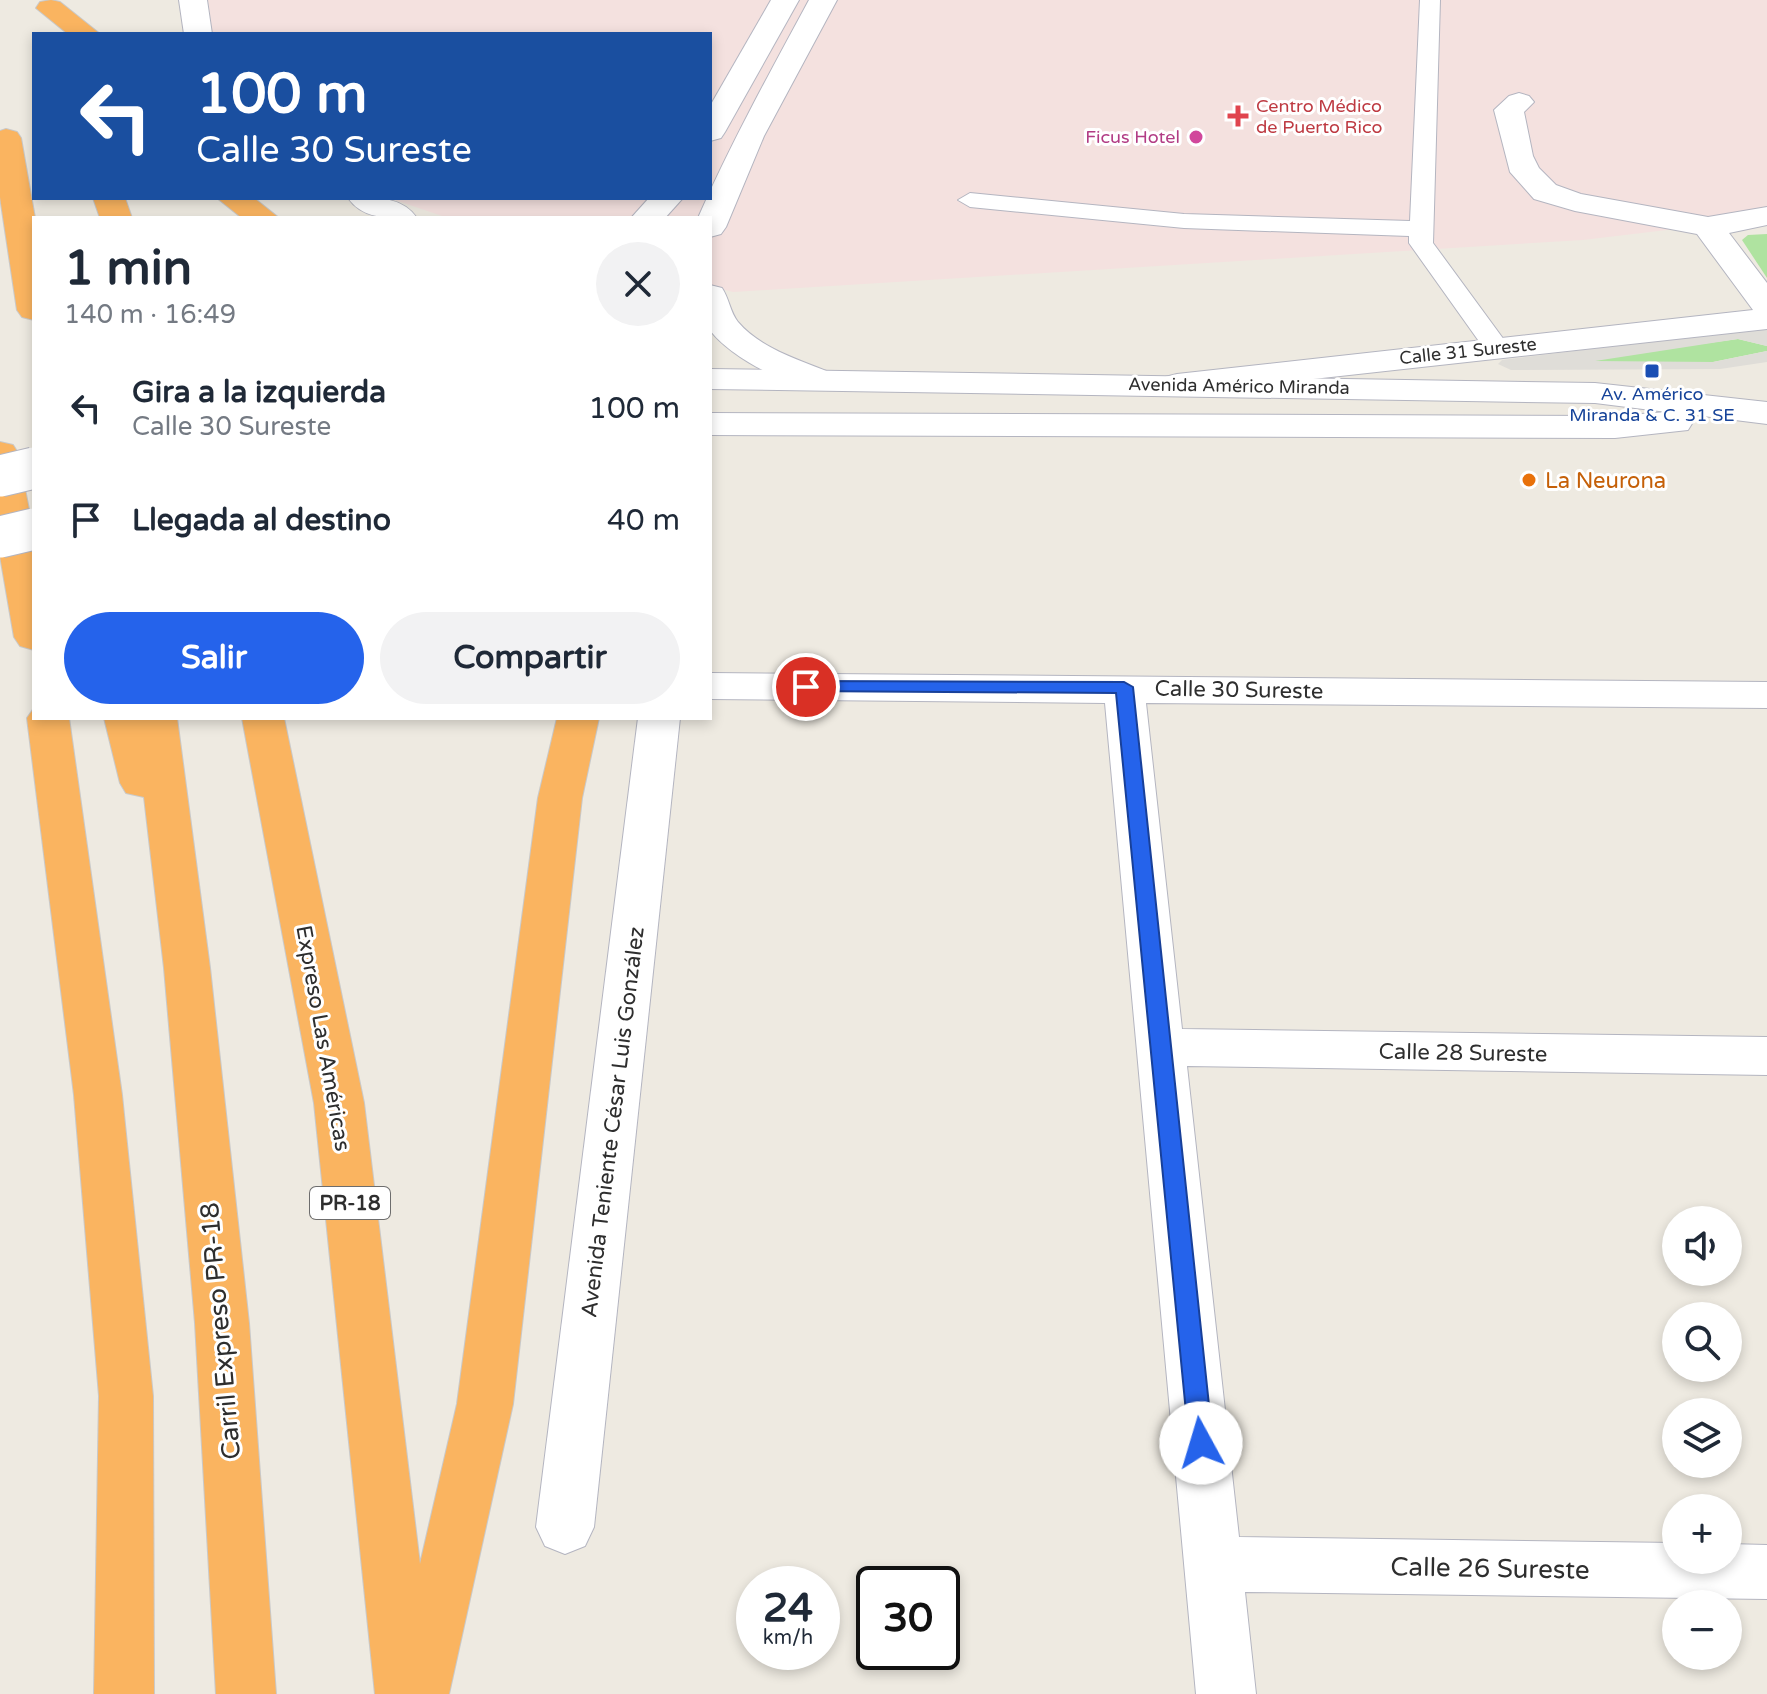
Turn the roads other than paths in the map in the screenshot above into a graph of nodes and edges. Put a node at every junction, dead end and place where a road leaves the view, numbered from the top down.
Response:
1 (193, 0) edge
2 (785, 0) edge
3 (823, 0) edge
4 (1430, 0) edge
5 (51, 14) edge
6 (82, 32) edge
7 (198, 32) edge
8 (1519, 102) dead end
9 (3, 125) edge
10 (712, 128) edge
11 (236, 200) edge
12 (368, 200) edge
13 (665, 200) edge
14 (970, 200) dead end
15 (33, 216) edge
16 (260, 216) edge
17 (397, 216) edge
18 (649, 216) edge
19 (1767, 216) edge
20 (712, 222) edge
21 (1708, 227) junction
22 (1419, 229) junction
23 (32, 298) edge
24 (712, 306) edge
25 (1767, 306) edge
26 (1767, 319) edge
27 (1497, 348) junction
28 (712, 379) edge
29 (819, 380) junction
30 (1169, 385) junction
31 (1767, 414) edge
32 (712, 424) edge
33 (0, 453) edge
34 (32, 468) edge
35 (0, 476) edge
36 (32, 529) edge
37 (0, 537) edge
38 (32, 626) edge
39 (712, 686) edge
40 (1124, 687) junction
41 (1767, 695) edge
42 (48, 720) edge
43 (125, 720) edge
44 (156, 720) edge
45 (263, 720) edge
46 (554, 720) edge
47 (578, 720) edge
48 (659, 720) edge
49 (560, 798) junction
50 (187, 968) junction
51 (1159, 1047) junction
52 (1767, 1056) edge
53 (565, 1527) dead end
54 (1214, 1564) junction
55 (1767, 1572) edge
56 (124, 1694) edge
57 (246, 1694) edge
58 (405, 1694) edge
59 (419, 1694) edge
60 (1226, 1694) edge

1 - 7 street
2 - 10 street
3 - 20 street
4 - 22 lane
5 - 6 highway
8 - 21 street
9 - 15 highway
9 - 23 highway
11 - 16 highway
12 - 17 street
13 - 18 street
14 - 22 lane
19 - 21 street
21 - 25 street
22 - 27 lane
24 - 29 street
26 - 27 street, Calle 31 Sureste
27 - 30 street, Calle 31 Sureste
28 - 29 street, Avenida Américo Miranda
29 - 30 street, Avenida Américo Miranda
30 - 31 street, Avenida Américo Miranda
31 - 32 street, Avenida Américo Miranda
33 - 38 highway
34 - 35 street, bridge
36 - 37 street, bridge
39 - 40 street, Calle 30 Sureste
40 - 41 street, Calle 30 Sureste
40 - 51 street
42 - 56 highway
43 - 50 highway, Carril Expreso PR-18
44 - 50 highway, Carril Expreso PR-18
45 - 58 highway, Expreso Las Américas / PR-18
46 - 49 highway
47 - 49 highway
48 - 53 street, Avenida Teniente César Luis González
49 - 59 highway
50 - 57 highway, Carril Expreso PR-18
51 - 52 street, Calle 28 Sureste
51 - 54 street
54 - 55 street, Calle 26 Sureste
54 - 60 street

